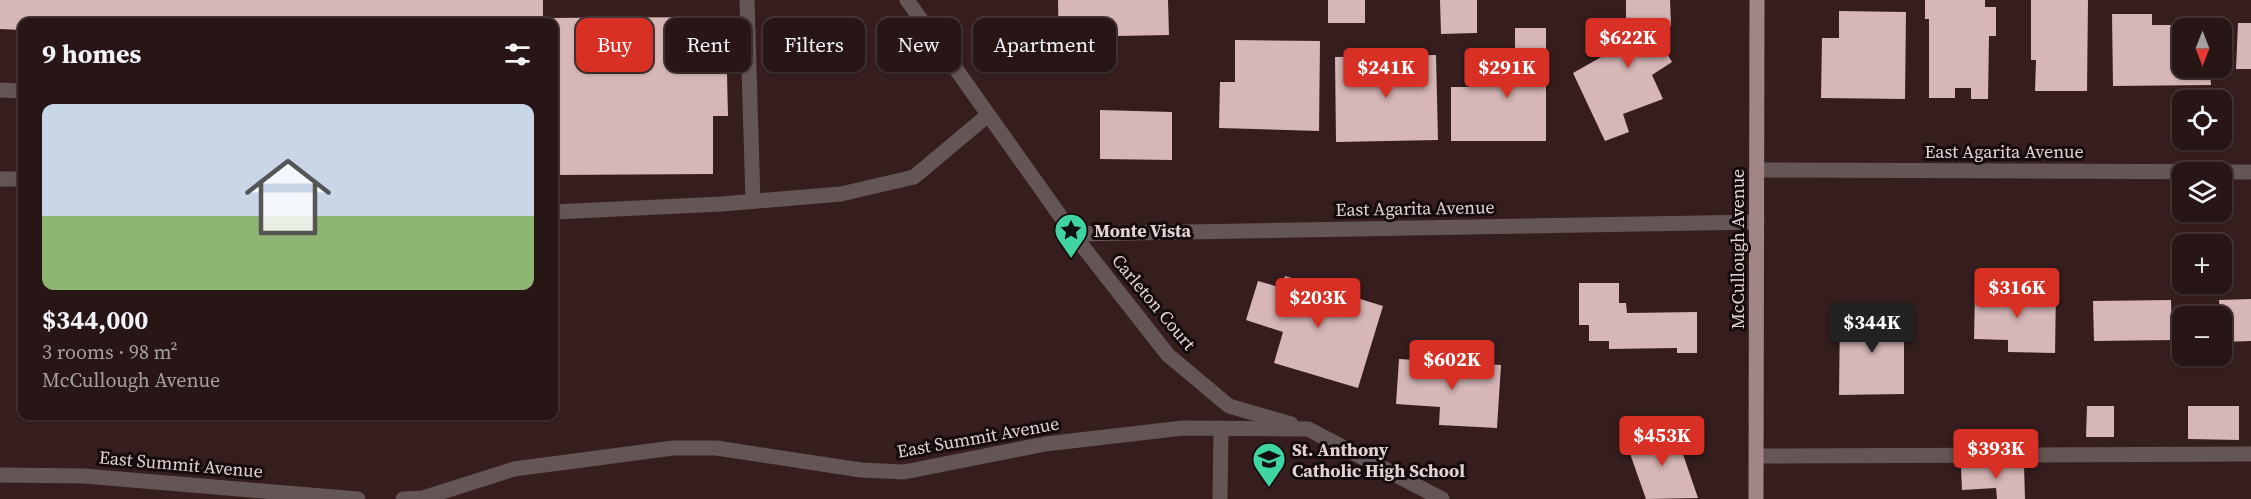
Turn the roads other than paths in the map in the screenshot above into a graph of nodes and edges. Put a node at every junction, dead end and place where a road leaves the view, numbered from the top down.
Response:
1 (747, 0) edge
2 (907, 0) edge
3 (1757, 0) edge
4 (0, 90) edge
5 (18, 91) edge
6 (988, 115) junction
7 (1757, 170) junction
8 (2251, 172) edge
9 (0, 179) edge
10 (18, 179) edge
11 (753, 201) junction
12 (558, 212) edge
13 (1757, 222) junction
14 (1073, 234) junction
15 (1221, 428) junction
16 (1308, 429) junction
17 (2251, 454) edge
18 (1756, 456) junction
19 (0, 475) edge
20 (358, 499) edge
21 (403, 499) edge
22 (1220, 499) edge
23 (1442, 499) edge
24 (1756, 499) edge

1 - 11 street
2 - 6 street, Carleton Court
3 - 7 main road, McCullough Avenue
4 - 5 street
6 - 11 street
6 - 14 street, Carleton Court
7 - 8 street, East Agarita Avenue
7 - 13 main road, McCullough Avenue
9 - 10 street
11 - 12 street
13 - 14 street, East Agarita Avenue
13 - 18 main road, McCullough Avenue
14 - 16 street, Carleton Court
15 - 16 street, East Summit Avenue
15 - 21 street, East Summit Avenue
15 - 22 street
16 - 23 street, East Summit Avenue
17 - 18 street
18 - 24 main road, McCullough Avenue
19 - 20 street, East Summit Avenue

